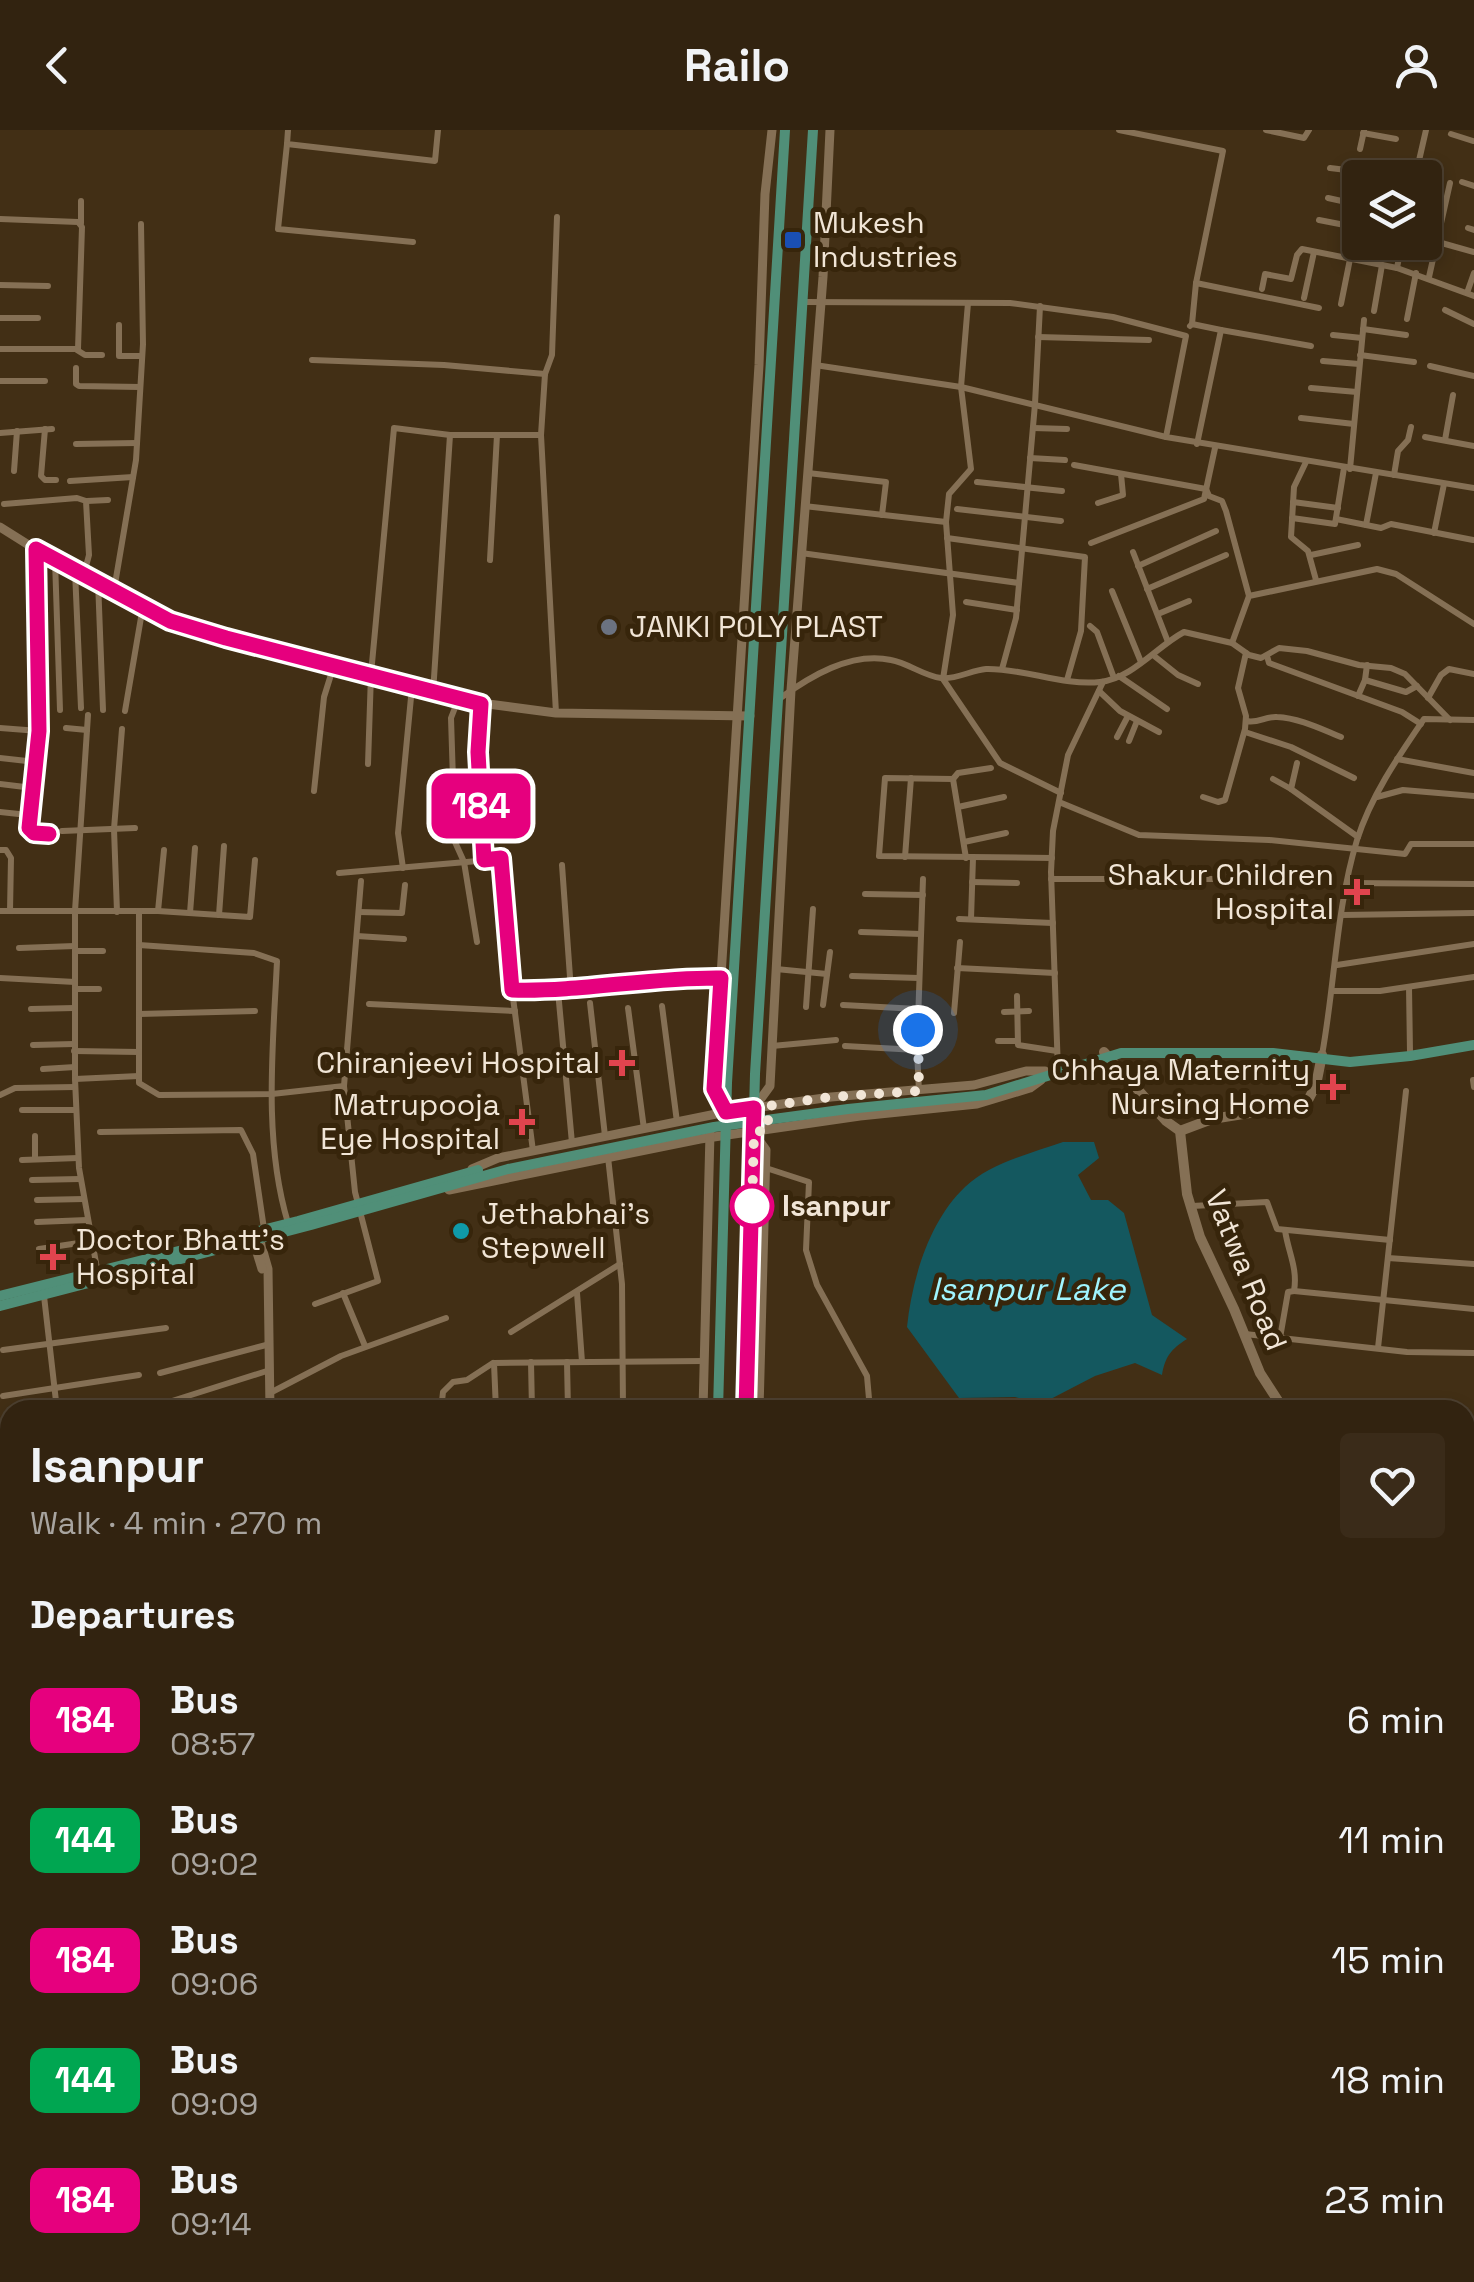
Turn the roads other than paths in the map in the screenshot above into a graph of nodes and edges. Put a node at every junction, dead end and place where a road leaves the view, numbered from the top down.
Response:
1 (288, 130) edge
2 (438, 130) edge
3 (772, 130) edge
4 (786, 130) edge
5 (830, 130) edge
6 (1119, 130) edge
7 (1266, 130) edge
8 (1309, 130) edge
9 (1426, 130) edge
10 (1364, 132) edge
11 (1451, 134) dead end
12 (813, 136) edge
13 (1396, 139) dead end
14 (1474, 140) edge
15 (830, 142) junction
16 (286, 144) junction
17 (1360, 150) dead end
18 (1418, 160) edge
19 (1330, 168) dead end
20 (1342, 169) edge
21 (1462, 182) dead end
22 (1450, 183) dead end
23 (1474, 186) edge
24 (1328, 198) dead end
25 (810, 201) junction
26 (827, 201) junction
27 (1342, 201) edge
28 (81, 202) dead end
29 (0, 218) edge
30 (557, 218) dead end
31 (1319, 220) dead end
32 (81, 222) junction
33 (1442, 222) edge
34 (141, 224) dead end
35 (1342, 224) edge
36 (412, 242) dead end
37 (1442, 243) edge
38 (1314, 252) junction
39 (1474, 252) edge
40 (1342, 257) edge
41 (1350, 260) edge
42 (1355, 260) edge
43 (1399, 260) edge
44 (1433, 260) edge
45 (1382, 265) junction
46 (1397, 268) junction
47 (806, 272) junction
48 (823, 272) junction
49 (1474, 272) edge
50 (1416, 273) junction
51 (1428, 276) junction
52 (1196, 283) junction
53 (0, 286) edge
54 (48, 286) dead end
55 (1262, 289) dead end
56 (1471, 294) edge
57 (1304, 298) dead end
58 (805, 302) junction
59 (820, 302) junction
60 (968, 304) junction
61 (1340, 304) dead end
62 (1040, 306) junction
63 (1320, 308) dead end
64 (1445, 310) dead end
65 (1374, 312) dead end
66 (0, 318) edge
67 (38, 318) dead end
68 (1406, 319) dead end
69 (1364, 320) dead end
70 (1192, 324) junction
71 (1474, 324) edge
72 (119, 326) dead end
73 (1221, 330) junction
74 (1362, 334) junction
75 (1332, 335) dead end
76 (1186, 336) junction
77 (1406, 336) dead end
78 (1038, 337) junction
79 (1150, 340) dead end
80 (1311, 346) dead end
81 (0, 349) edge
82 (77, 350) junction
83 (102, 355) dead end
84 (142, 356) junction
85 (312, 360) dead end
86 (1359, 360) junction
87 (1323, 361) dead end
88 (1414, 362) dead end
89 (815, 366) junction
90 (1430, 366) dead end
91 (76, 368) dead end
92 (544, 374) junction
93 (1474, 376) edge
94 (0, 381) edge
95 (45, 381) dead end
96 (961, 386) junction
97 (140, 387) junction
98 (1311, 388) dead end
99 (1357, 392) junction
100 (1453, 396) dead end
101 (1036, 404) junction
102 (1302, 418) dead end
103 (1354, 424) junction
104 (1411, 426) dead end
105 (1033, 428) junction
106 (1067, 429) dead end
107 (16, 431) junction
108 (0, 432) edge
109 (450, 435) junction
110 (498, 435) junction
111 (542, 435) junction
112 (1166, 437) junction
113 (1425, 437) dead end
114 (1445, 440) junction
115 (138, 443) junction
116 (1473, 443) edge
117 (76, 444) dead end
118 (1197, 444) junction
119 (1216, 448) junction
120 (1030, 458) junction
121 (1065, 460) dead end
122 (1306, 462) junction
123 (1074, 465) dead end
124 (1347, 468) junction
125 (14, 470) dead end
126 (806, 472) junction
127 (1376, 472) junction
128 (1121, 474) junction
129 (1394, 476) junction
130 (134, 478) junction
131 (56, 480) dead end
132 (70, 481) dead end
133 (977, 482) dead end
134 (1444, 484) junction
135 (1028, 488) junction
136 (1474, 488) edge
137 (1206, 489) junction
138 (1062, 491) dead end
139 (108, 500) dead end
140 (86, 501) junction
141 (1293, 502) junction
142 (1098, 503) dead end
143 (4, 504) dead end
144 (804, 506) junction
145 (1338, 508) junction
146 (957, 509) dead end
147 (882, 515) junction
148 (1024, 518) junction
149 (1292, 518) junction
150 (1336, 519) junction
151 (1061, 520) dead end
152 (946, 522) junction
153 (1366, 525) junction
154 (0, 527) edge
155 (1216, 531) dead end
156 (1434, 532) junction
157 (947, 538) junction
158 (1473, 540) edge
159 (1092, 542) dead end
160 (1358, 545) dead end
161 (1022, 548) junction
162 (36, 549) junction
163 (1132, 552) dead end
164 (801, 553) junction
165 (1226, 555) dead end
166 (1310, 555) junction
167 (55, 559) junction
168 (490, 560) dead end
169 (1138, 566) junction
170 (80, 572) junction
171 (950, 573) junction
172 (1316, 580) junction
173 (98, 581) junction
174 (1019, 583) junction
175 (1147, 588) junction
176 (114, 590) junction
177 (1112, 591) dead end
178 (1249, 596) junction
179 (1189, 601) dead end
180 (966, 602) dead end
181 (143, 606) junction
182 (1017, 610) junction
183 (1157, 614) junction
184 (1474, 624) edge
185 (1090, 626) dead end
186 (781, 631) junction
187 (796, 632) junction
188 (1168, 642) junction
189 (1232, 643) junction
190 (1246, 653) junction
191 (1153, 654) junction
192 (1268, 656) junction
193 (1141, 662) junction
194 (1366, 664) junction
195 (334, 665) junction
196 (1002, 669) junction
197 (371, 674) junction
198 (1474, 674) edge
199 (1116, 677) junction
200 (943, 678) junction
201 (1068, 680) junction
202 (1366, 680) junction
203 (1103, 682) junction
204 (1198, 684) dead end
205 (1417, 686) junction
206 (412, 687) junction
207 (792, 690) junction
208 (1098, 691) junction
209 (433, 693) junction
210 (1358, 696) junction
211 (1428, 698) junction
212 (458, 700) junction
213 (776, 702) junction
214 (481, 704) junction
215 (80, 708) dead end
216 (1167, 709) dead end
217 (60, 710) dead end
218 (103, 710) dead end
219 (125, 710) dead end
220 (556, 713) junction
221 (88, 715) dead end
222 (744, 716) junction
223 (1128, 716) junction
224 (1450, 720) junction
225 (1474, 720) edge
226 (1246, 721) junction
227 (1137, 722) junction
228 (1421, 724) junction
229 (0, 728) edge
230 (66, 728) dead end
231 (122, 728) dead end
232 (87, 730) junction
233 (39, 731) junction
234 (1160, 732) dead end
235 (1245, 732) junction
236 (1341, 737) dead end
237 (1117, 738) dead end
238 (1129, 741) dead end
239 (0, 758) edge
240 (1396, 759) junction
241 (36, 762) junction
242 (1297, 763) dead end
243 (368, 764) dead end
244 (991, 768) dead end
245 (1474, 773) edge
246 (910, 778) junction
247 (1354, 778) dead end
248 (953, 779) junction
249 (1272, 780) dead end
250 (0, 784) edge
251 (33, 788) junction
252 (1291, 789) junction
253 (314, 791) dead end
254 (771, 794) junction
255 (786, 794) junction
256 (1474, 796) edge
257 (1203, 797) dead end
258 (1376, 797) junction
259 (1004, 798) dead end
260 (1060, 798) junction
261 (958, 806) junction
262 (0, 812) edge
263 (30, 814) junction
264 (135, 828) dead end
265 (114, 829) junction
266 (62, 831) dead end
267 (80, 832) junction
268 (1006, 833) dead end
269 (49, 834) dead end
270 (1358, 837) junction
271 (964, 842) junction
272 (1474, 844) edge
273 (224, 846) dead end
274 (195, 848) dead end
275 (0, 850) edge
276 (164, 850) dead end
277 (1355, 851) junction
278 (905, 857) junction
279 (970, 858) junction
280 (1052, 858) junction
281 (255, 860) dead end
282 (484, 860) junction
283 (464, 862) junction
284 (562, 865) dead end
285 (403, 868) junction
286 (340, 873) dead end
287 (1051, 879) junction
288 (1213, 879) dead end
289 (923, 880) dead end
290 (362, 881) dead end
291 (972, 882) junction
292 (1017, 883) dead end
293 (1348, 883) junction
294 (1474, 884) edge
295 (405, 885) dead end
296 (865, 894) dead end
297 (923, 895) junction
298 (812, 909) dead end
299 (0, 910) edge
300 (10, 911) junction
301 (75, 911) junction
302 (139, 911) junction
303 (158, 911) junction
304 (117, 912) junction
305 (359, 912) junction
306 (190, 913) junction
307 (1474, 913) edge
308 (219, 915) junction
309 (1342, 915) junction
310 (959, 920) dead end
311 (972, 920) junction
312 (1053, 922) junction
313 (861, 932) dead end
314 (921, 934) junction
315 (357, 936) junction
316 (404, 939) dead end
317 (477, 942) dead end
318 (960, 942) dead end
319 (1474, 944) edge
320 (139, 945) junction
321 (19, 948) dead end
322 (75, 949) junction
323 (103, 952) dead end
324 (830, 952) dead end
325 (1336, 965) junction
326 (958, 968) junction
327 (776, 969) junction
328 (809, 972) junction
329 (1055, 973) junction
330 (827, 974) junction
331 (852, 976) dead end
332 (1474, 977) edge
333 (0, 978) edge
334 (721, 978) junction
335 (919, 978) junction
336 (74, 986) junction
337 (1408, 987) junction
338 (99, 989) dead end
339 (512, 990) junction
340 (558, 991) junction
341 (571, 991) junction
342 (1333, 991) junction
343 (1018, 996) dead end
344 (590, 1003) dead end
345 (369, 1004) dead end
346 (823, 1005) dead end
347 (662, 1006) dead end
348 (843, 1006) dead end
349 (806, 1007) dead end
350 (74, 1008) junction
351 (628, 1008) dead end
352 (30, 1009) dead end
353 (918, 1009) junction
354 (254, 1011) dead end
355 (514, 1011) junction
356 (1029, 1011) dead end
357 (1004, 1012) dead end
358 (1017, 1012) junction
359 (139, 1014) junction
360 (954, 1014) dead end
361 (836, 1040) dead end
362 (1016, 1040) junction
363 (998, 1041) dead end
364 (1474, 1043) edge
365 (34, 1045) dead end
366 (772, 1046) junction
367 (844, 1046) dead end
368 (74, 1048) junction
369 (917, 1050) junction
370 (139, 1052) junction
371 (1058, 1052) junction
372 (1410, 1052) junction
373 (1104, 1055) junction
374 (1322, 1057) junction
375 (43, 1068) dead end
376 (74, 1068) junction
377 (1052, 1072) junction
378 (139, 1076) junction
379 (1031, 1079) junction
380 (75, 1083) junction
381 (344, 1086) junction
382 (770, 1086) junction
383 (714, 1089) junction
384 (919, 1091) junction
385 (1406, 1091) dead end
386 (272, 1094) junction
387 (0, 1095) edge
388 (768, 1106) junction
389 (754, 1108) junction
390 (22, 1110) dead end
391 (76, 1110) junction
392 (726, 1112) junction
393 (710, 1115) junction
394 (677, 1122) junction
395 (644, 1129) junction
396 (768, 1130) junction
397 (1180, 1131) junction
398 (100, 1132) dead end
399 (754, 1132) junction
400 (35, 1136) dead end
401 (605, 1136) junction
402 (725, 1136) junction
403 (710, 1138) junction
404 (572, 1143) junction
405 (766, 1150) junction
406 (533, 1151) junction
407 (608, 1157) junction
408 (78, 1158) junction
409 (22, 1160) dead end
410 (34, 1160) junction
411 (766, 1168) junction
412 (467, 1176) junction
413 (80, 1179) junction
414 (32, 1180) dead end
415 (421, 1195) junction
416 (84, 1199) junction
417 (38, 1200) dead end
418 (1191, 1206) junction
419 (359, 1208) junction
420 (87, 1220) junction
421 (37, 1222) dead end
422 (288, 1224) junction
423 (1285, 1230) junction
424 (257, 1235) junction
425 (1390, 1240) junction
426 (92, 1241) junction
427 (38, 1249) dead end
428 (1388, 1258) junction
429 (620, 1264) junction
430 (1474, 1264) edge
431 (98, 1276) junction
432 (1294, 1291) junction
433 (343, 1293) junction
434 (577, 1293) junction
435 (44, 1294) junction
436 (0, 1296) edge
437 (1384, 1300) junction
438 (315, 1304) dead end
439 (0, 1306) edge
440 (1474, 1308) edge
441 (446, 1318) dead end
442 (166, 1328) dead end
443 (512, 1332) dead end
444 (1244, 1334) junction
445 (1280, 1338) junction
446 (49, 1342) junction
447 (270, 1344) junction
448 (365, 1346) junction
449 (1378, 1348) junction
450 (3, 1350) dead end
451 (1474, 1354) edge
452 (494, 1362) junction
453 (532, 1362) junction
454 (567, 1362) junction
455 (582, 1362) junction
456 (623, 1362) junction
457 (704, 1362) junction
458 (270, 1370) junction
459 (160, 1373) dead end
460 (140, 1375) dead end
461 (54, 1388) junction
462 (270, 1393) junction
463 (3, 1396) dead end
464 (55, 1400) edge
465 (178, 1400) edge
466 (270, 1400) edge
467 (442, 1400) edge
468 (496, 1400) edge
469 (532, 1400) edge
470 (568, 1400) edge
471 (623, 1400) edge
472 (703, 1400) edge
473 (718, 1400) edge
474 (746, 1400) edge
475 (759, 1400) edge
476 (869, 1400) edge
477 (1278, 1400) edge

1 - 16 street
2 - 16 street
3 - 222 street
4 - 222 main road
5 - 15 street
6 - 52 street
7 - 8 street
9 - 18 street
10 - 13 street
10 - 17 street
11 - 14 street
12 - 15 street
12 - 25 main road
15 - 26 street
16 - 36 street
19 - 20 street
21 - 23 street
22 - 33 street
24 - 27 street
25 - 26 street
25 - 47 main road
26 - 48 street
28 - 32 street
29 - 32 street
30 - 92 street
31 - 35 street
32 - 82 street
34 - 84 street
37 - 39 street
38 - 40 street
38 - 55 street
38 - 57 street
41 - 61 street
42 - 45 street
43 - 46 street
44 - 51 street
45 - 46 street
45 - 65 street
46 - 50 street
47 - 48 street
47 - 58 main road
48 - 59 street
49 - 56 street
50 - 51 street
50 - 68 street
51 - 56 street
52 - 63 street
52 - 70 street
53 - 54 street
58 - 59 street
58 - 186 main road
59 - 60 street
59 - 89 street
60 - 62 street
60 - 96 street
62 - 76 street
62 - 78 street
64 - 71 street
66 - 67 street
69 - 74 street
70 - 73 street
70 - 76 street
72 - 84 street
73 - 80 street
73 - 118 street
74 - 75 street
74 - 77 street
74 - 86 street
76 - 112 street
78 - 79 street
78 - 101 street
81 - 82 street
82 - 83 street
84 - 97 street
85 - 92 street
86 - 87 street
86 - 88 street
86 - 99 street
89 - 96 street
89 - 126 street
90 - 93 street
91 - 97 street
92 - 111 street
94 - 95 street
96 - 101 street
96 - 152 street
97 - 115 street
98 - 99 street
99 - 103 street
100 - 114 street
101 - 105 street
101 - 112 street
102 - 103 street
103 - 124 street
104 - 129 street
105 - 106 street
105 - 120 street
107 - 108 street
107 - 125 street
107 - 131 street
109 - 110 street
109 - 197 street
109 - 209 street
110 - 111 street
110 - 168 street
111 - 220 street
112 - 118 street
113 - 114 street
114 - 116 street
115 - 117 street
115 - 130 street
118 - 119 street
119 - 122 street
119 - 137 street
120 - 121 street
120 - 135 street
122 - 124 street
122 - 141 street
123 - 128 street
124 - 127 street
124 - 145 street
126 - 144 street
126 - 147 street
127 - 129 street
127 - 153 street
128 - 137 street
128 - 142 street
129 - 134 street
130 - 132 street
130 - 176 street
133 - 135 street
134 - 136 street
134 - 156 street
135 - 138 street
135 - 148 street
137 - 159 street
137 - 178 street
139 - 140 street
140 - 143 street
140 - 170 street
141 - 145 street
141 - 149 street
144 - 147 street
144 - 164 street
145 - 150 street
146 - 148 street
147 - 152 street
148 - 151 street
148 - 161 street
149 - 150 street
149 - 166 street
150 - 153 street
152 - 157 street
153 - 156 street
154 - 162 street
155 - 169 street
156 - 158 street
157 - 161 street
157 - 171 street
160 - 166 street
161 - 174 street
161 - 201 street
162 - 167 street
162 - 233 street
163 - 169 street
164 - 171 street
164 - 187 street
165 - 175 street
166 - 172 street
167 - 170 street
167 - 217 street
169 - 175 street
170 - 173 street
170 - 215 street
171 - 174 street
171 - 200 street
172 - 178 street
172 - 184 street
173 - 176 street
173 - 218 street
174 - 182 street
175 - 183 street
176 - 181 street
177 - 193 street
178 - 189 street
179 - 183 street
180 - 182 street
181 - 195 street
181 - 219 street
182 - 196 street
183 - 188 street
185 - 199 street
186 - 187 street
186 - 213 main road
187 - 207 street
188 - 189 street
188 - 191 street
189 - 190 street
190 - 192 street
190 - 226 street
191 - 193 street
191 - 204 street
192 - 194 street
192 - 210 street
193 - 199 street
194 - 202 street
194 - 205 street
195 - 197 street
195 - 253 street
196 - 200 street
196 - 201 street
197 - 206 street
197 - 243 street
198 - 211 street
199 - 203 street
199 - 216 street
200 - 207 street
200 - 260 street
201 - 203 street
202 - 205 street
202 - 210 street
203 - 208 street
205 - 211 street
206 - 209 street
206 - 285 street
207 - 213 street
207 - 255 street
208 - 223 street
208 - 260 street
209 - 212 street
210 - 228 street
211 - 224 street
212 - 214 street
212 - 283 street
213 - 254 main road
214 - 220 street
214 - 282 street
220 - 222 street
221 - 232 street
222 - 334 street
222 - 392 main road
223 - 227 street
223 - 237 street
224 - 225 street
224 - 228 street
226 - 235 street
226 - 236 street
227 - 234 street
227 - 238 street
228 - 240 street
229 - 233 street
230 - 232 street
231 - 265 street
232 - 267 street
233 - 241 street
235 - 247 street
235 - 257 street
239 - 241 street
240 - 245 street
240 - 258 street
241 - 251 street
242 - 252 street
244 - 248 street
246 - 248 street
246 - 278 street
246 - 278 street
248 - 261 street
249 - 252 street
250 - 251 street
251 - 263 street
252 - 270 street
254 - 255 street
254 - 389 main road
255 - 327 street
256 - 258 street
258 - 270 street
259 - 261 street
260 - 277 street
260 - 280 street
261 - 271 street
262 - 263 street
263 - 269 street
264 - 265 street
265 - 267 street
265 - 304 street
266 - 267 street
267 - 301 street
268 - 271 street
270 - 277 street
271 - 279 street
272 - 277 street
273 - 308 street
274 - 306 street
275 - 300 street
276 - 303 street
277 - 293 street
278 - 279 street
279 - 280 street
279 - 291 street
280 - 287 street
281 - 308 street
282 - 283 street
282 - 339 street
283 - 285 street
283 - 317 street
284 - 341 street
285 - 286 street
287 - 288 street
287 - 312 street
289 - 297 street
290 - 305 street
291 - 292 street
291 - 311 street
293 - 294 street
293 - 309 street
295 - 305 street
296 - 297 street
297 - 314 street
298 - 328 street
299 - 300 street
300 - 301 street
301 - 304 street
301 - 322 street
302 - 303 street
302 - 304 street
302 - 320 street
303 - 306 street
305 - 315 street
306 - 308 street
307 - 309 street
309 - 325 street
310 - 311 street
311 - 312 street
312 - 329 street
313 - 314 street
314 - 335 street
315 - 316 street
315 - 381 street
318 - 326 street
319 - 325 street
320 - 359 street
320 - 386 street
321 - 322 street
322 - 323 street
322 - 336 street
324 - 330 street
325 - 342 street
326 - 329 street
326 - 360 street
327 - 328 street
327 - 366 street
328 - 330 street
328 - 349 street
329 - 371 street
330 - 346 street
331 - 335 street
332 - 337 street
333 - 336 street
334 - 341 street
334 - 383 street
335 - 353 street
336 - 338 street
336 - 350 street
337 - 342 street
337 - 372 street
339 - 340 street
339 - 355 street
340 - 341 street
340 - 404 street
342 - 374 street
343 - 358 street
344 - 401 street
345 - 355 street
347 - 394 street
348 - 353 street
350 - 352 street
350 - 368 street
351 - 395 street
353 - 369 street
354 - 359 street
355 - 406 street
356 - 358 street
357 - 358 street
358 - 362 street
359 - 370 street
361 - 366 street
362 - 363 street
362 - 371 street
364 - 372 main road
364 - 374 main road
365 - 368 street
366 - 382 street
367 - 369 street
368 - 370 street
368 - 376 street
369 - 384 street
370 - 378 street
371 - 377 street
372 - 374 main road
373 - 374 main road
373 - 377 main road
373 - 397 main road
374 - 397 main road
375 - 376 street
376 - 380 street
377 - 379 main road
377 - 384 street
377 - 396 street
378 - 380 street
378 - 386 street
379 - 412 main road
379 - 412 main road
380 - 387 street
380 - 391 street
381 - 386 street
381 - 419 street
382 - 388 street
382 - 389 street
383 - 392 street
383 - 393 street
384 - 388 street
385 - 425 street
386 - 422 street
388 - 389 street
388 - 396 street
389 - 392 street
389 - 399 main road
390 - 391 street
391 - 408 street
392 - 393 street
392 - 402 main road
393 - 394 street
393 - 403 street
394 - 395 street
395 - 401 street
396 - 399 street
396 - 405 street
397 - 418 main road, Vatwa Road
398 - 424 street
399 - 402 street
399 - 405 street
399 - 474 main road
400 - 410 street
401 - 404 street
402 - 403 street
402 - 473 main road
403 - 407 street
403 - 457 street
404 - 406 street
405 - 411 street
406 - 412 street
407 - 415 street
407 - 429 street
408 - 410 street
408 - 413 street
409 - 410 street
411 - 475 street
411 - 476 street
412 - 415 main road
412 - 419 main road
413 - 414 street
413 - 416 street
415 - 419 main road
416 - 417 street
416 - 420 street
418 - 423 street
418 - 444 main road, Vatwa Road
419 - 422 main road
419 - 424 main road
419 - 433 street
420 - 421 street
420 - 426 street
422 - 424 main road
423 - 425 street
423 - 432 street
424 - 431 main road
424 - 447 street
425 - 428 street
426 - 427 street
426 - 431 street
428 - 430 street
428 - 437 street
429 - 434 street
429 - 456 street
431 - 435 main road
431 - 436 main road
432 - 437 street
432 - 445 street
433 - 438 street
433 - 448 street
434 - 443 street
434 - 455 street
435 - 439 main road
435 - 446 street
437 - 440 street
437 - 449 street
441 - 448 street
442 - 446 street
444 - 445 street
444 - 477 main road, Vatwa Road
445 - 449 street
446 - 450 street
446 - 461 street
447 - 458 street
447 - 459 street
448 - 462 street
449 - 451 street
452 - 453 street
452 - 467 street
452 - 468 street
453 - 454 street
453 - 469 street
454 - 455 street
454 - 470 street
455 - 456 street
456 - 457 street
456 - 471 street
457 - 472 street
458 - 462 street
458 - 465 street
460 - 461 street
461 - 463 street
461 - 464 street
462 - 466 street

